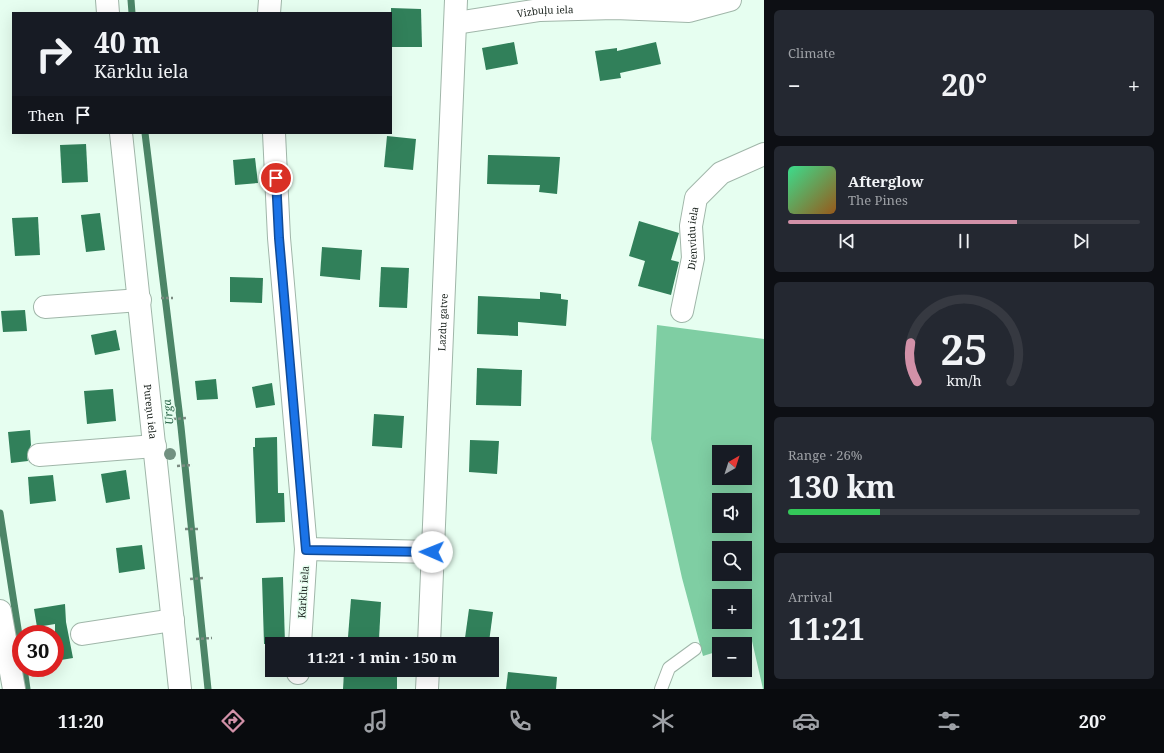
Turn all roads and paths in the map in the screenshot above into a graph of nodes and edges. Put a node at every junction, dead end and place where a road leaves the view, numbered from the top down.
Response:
1 (107, 0) edge
2 (270, 0) edge
3 (456, 0) edge
4 (730, 0) edge
5 (108, 12) edge
6 (269, 12) edge
7 (456, 23) junction
8 (121, 134) edge
9 (274, 134) edge
10 (764, 154) edge
11 (173, 298) dead end
12 (147, 299) junction
13 (45, 308) dead end
14 (682, 311) dead end
15 (187, 418) dead end
16 (169, 420) dead end
17 (155, 446) junction
18 (39, 455) dead end
19 (192, 466) dead end
20 (175, 467) dead end
21 (198, 529) dead end
22 (180, 530) dead end
23 (306, 550) junction
24 (432, 552) junction
25 (204, 578) dead end
26 (186, 579) dead end
27 (0, 611) edge
28 (173, 620) junction
29 (82, 634) dead end
30 (300, 637) edge
31 (429, 637) edge
32 (212, 638) dead end
33 (194, 639) dead end
34 (695, 649) dead end
35 (428, 677) edge
36 (14, 689) edge
37 (180, 689) edge
38 (427, 689) edge
39 (661, 689) edge

1 - 5 street
2 - 6 street
3 - 7 street, Lazdu gatve
4 - 7 street, Vizbuļu iela
7 - 24 street, Lazdu gatve
8 - 12 street, Pureņu iela
9 - 23 street, Kārklu iela
10 - 14 street, Dienvidu iela
11 - 12 path
12 - 13 street
12 - 17 street, Pureņu iela
15 - 16 path
17 - 18 street
17 - 28 street, Pureņu iela
19 - 20 path
21 - 22 path
23 - 24 street
23 - 30 street, Kārklu iela
24 - 31 street, Lazdu gatve
25 - 26 path
27 - 36 street
28 - 29 street
28 - 37 street, Pureņu iela
32 - 33 path
34 - 39 lane
35 - 38 street

